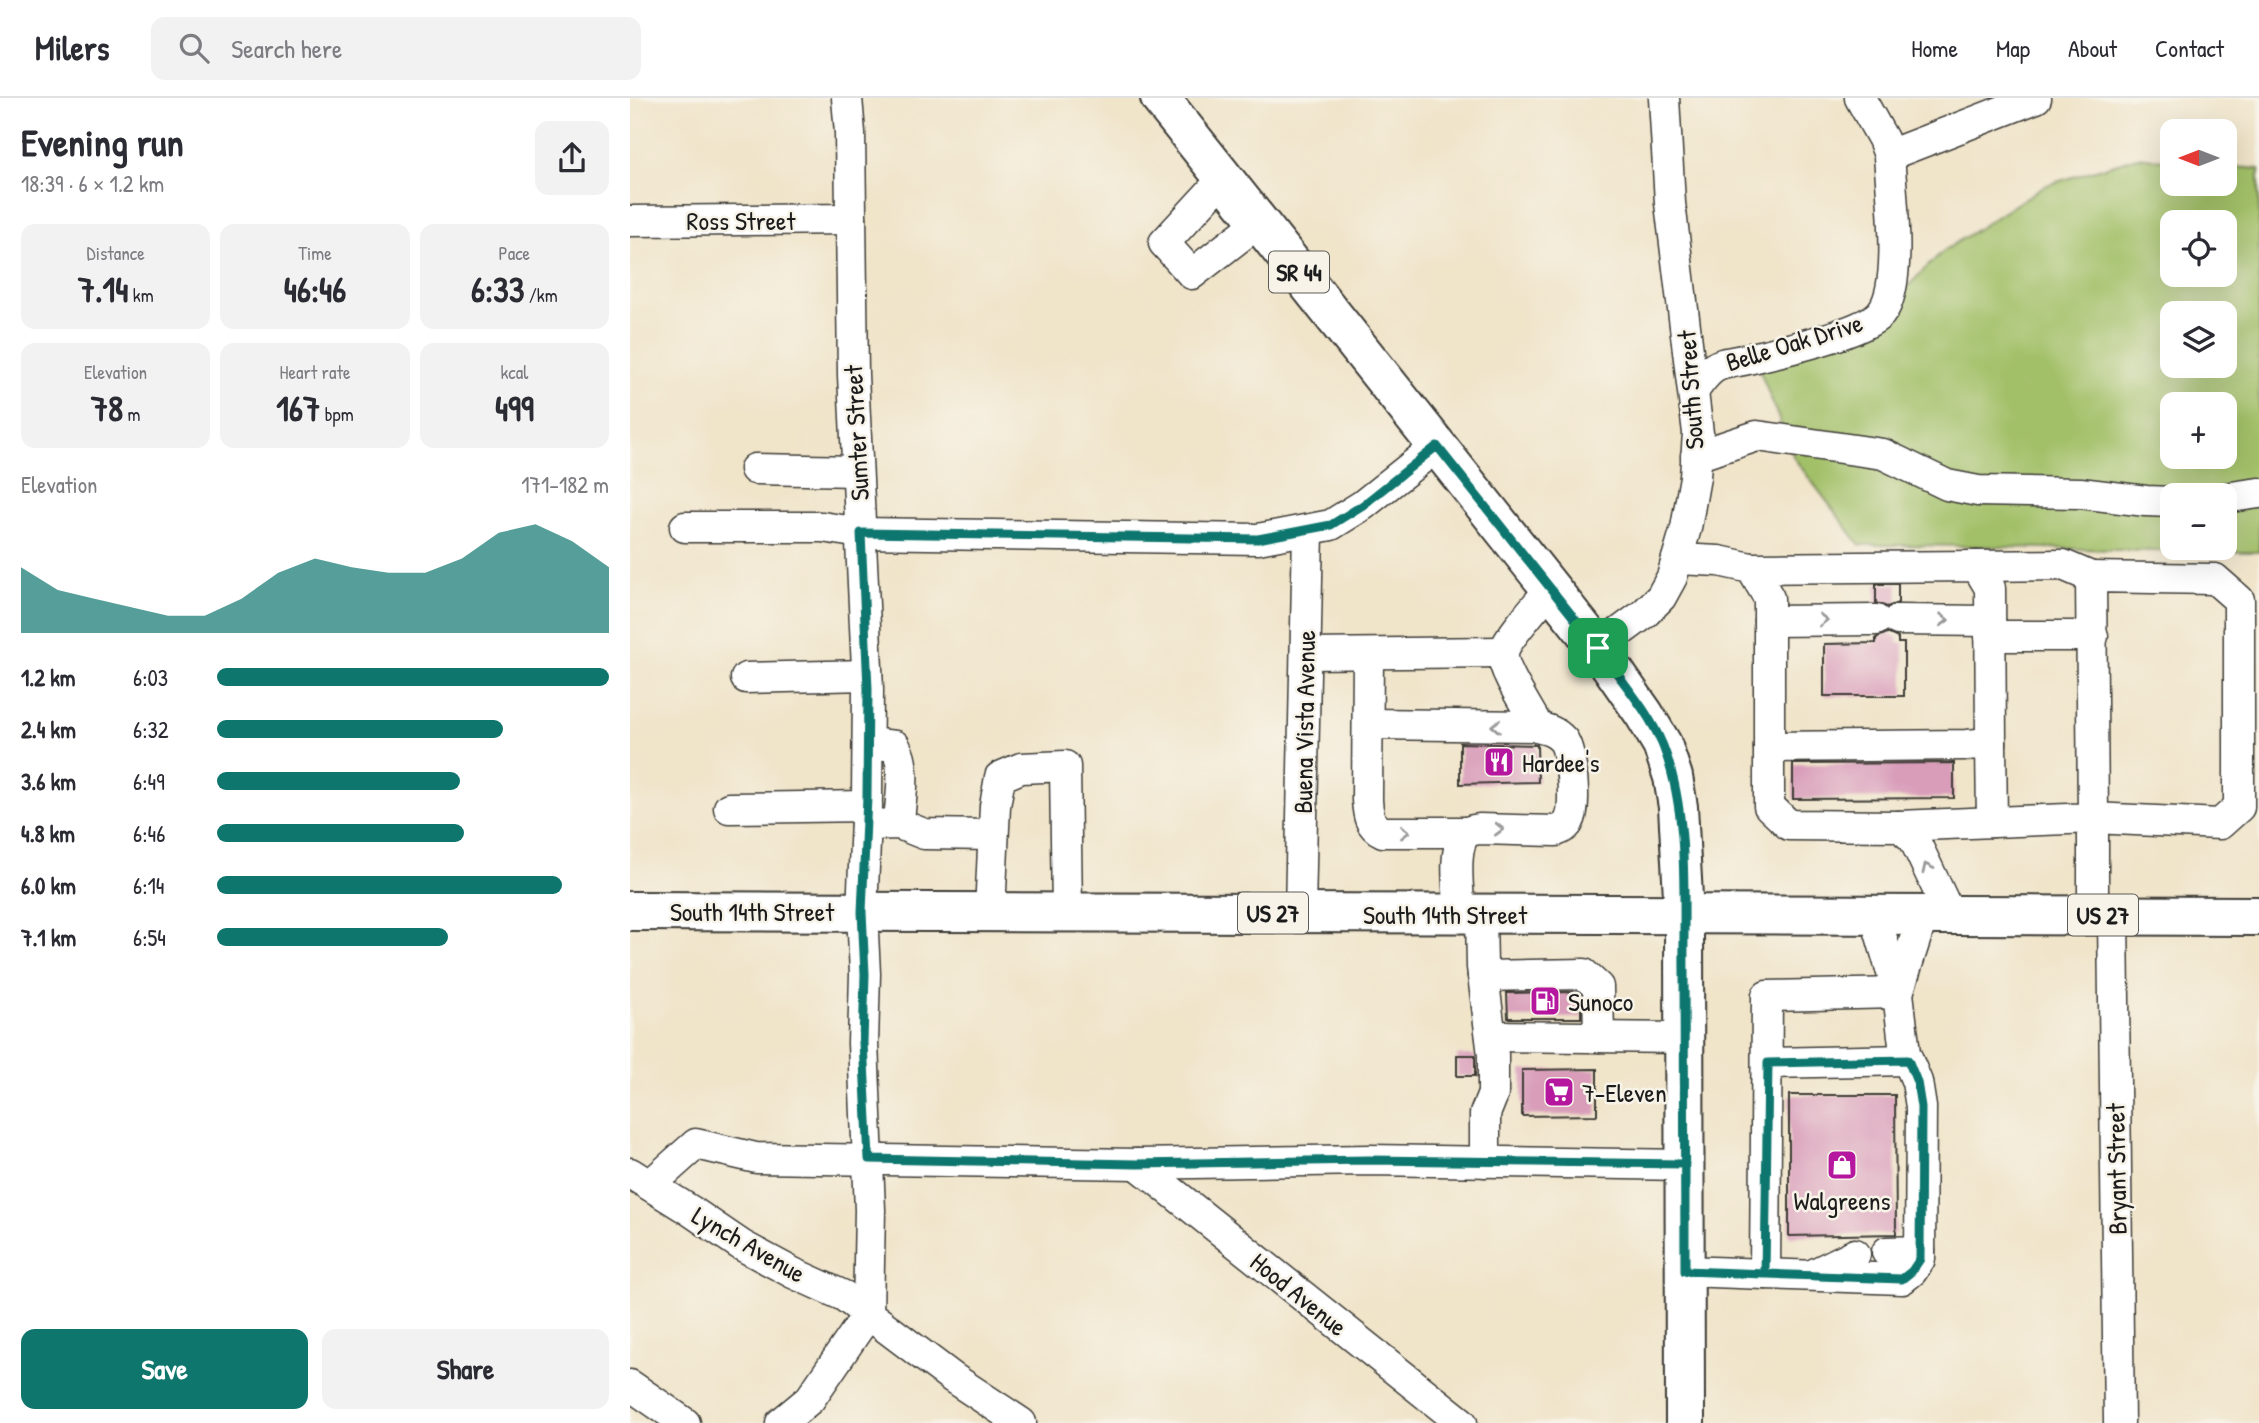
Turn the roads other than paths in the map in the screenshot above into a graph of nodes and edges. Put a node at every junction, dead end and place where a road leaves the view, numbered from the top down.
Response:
1 (847, 98) edge
2 (1160, 98) edge
3 (1664, 98) edge
4 (1860, 98) edge
5 (2036, 98) edge
6 (1889, 155) junction
7 (1224, 178) junction
8 (851, 219) junction
9 (630, 221) edge
10 (1259, 222) junction
11 (1694, 390) junction
12 (1437, 446) junction
13 (1696, 456) junction
14 (755, 469) dead end
15 (857, 471) junction
16 (2259, 493) edge
17 (2237, 496) edge
18 (2160, 502) edge
19 (685, 527) dead end
20 (1308, 531) junction
21 (861, 533) junction
22 (1677, 559) junction
23 (1977, 566) junction
24 (1751, 568) junction
25 (2091, 577) junction
26 (1550, 588) junction
27 (1769, 621) junction
28 (1990, 629) junction
29 (2093, 636) junction
30 (1598, 648) junction
31 (1503, 652) junction
32 (1306, 654) junction
33 (1368, 654) junction
34 (867, 675) junction
35 (746, 678) dead end
36 (1368, 724) junction
37 (1538, 727) junction
38 (867, 743) junction
39 (1991, 743) junction
40 (1769, 747) junction
41 (729, 808) dead end
42 (866, 816) junction
43 (2093, 818) junction
44 (1992, 822) junction
45 (899, 824) junction
46 (1899, 826) junction
47 (1467, 832) junction
48 (993, 835) junction
49 (630, 911) edge
50 (862, 912) junction
51 (990, 912) junction
52 (1067, 912) junction
53 (1300, 913) junction
54 (1471, 914) junction
55 (1684, 915) junction
56 (1875, 915) junction
57 (1937, 915) junction
58 (2103, 915) junction
59 (2259, 916) edge
60 (1483, 976) junction
61 (1898, 993) junction
62 (1490, 1037) junction
63 (1599, 1037) junction
64 (1685, 1038) junction
65 (1908, 1060) junction
66 (1768, 1063) junction
67 (869, 1159) junction
68 (1485, 1162) junction
69 (1137, 1164) junction
70 (1685, 1164) junction
71 (640, 1179) edge
72 (1920, 1251) junction
73 (1887, 1252) dead end
74 (1855, 1254) dead end
75 (1685, 1271) junction
76 (1765, 1274) junction
77 (1808, 1276) junction
78 (868, 1314) junction
79 (630, 1385) edge
80 (685, 1423) edge
81 (781, 1423) edge
82 (1021, 1423) edge
83 (1462, 1423) edge
84 (1685, 1423) edge
85 (2119, 1423) edge

1 - 8 street, Sumter Street
2 - 7 main road, SR 44
3 - 11 street, South Street
4 - 6 street
5 - 6 street
6 - 11 street, Belle Oak Drive
7 - 10 main road, SR 44
7 - 10 street
8 - 9 street, Ross Street
8 - 15 street, Sumter Street
10 - 12 main road, SR 44
11 - 13 street, South Street
12 - 20 street
12 - 26 main road, SR 44
13 - 18 street
13 - 22 street, South Street
14 - 15 street
15 - 21 street, Sumter Street
16 - 17 street
19 - 21 street
20 - 21 street
20 - 32 street, Buena Vista Avenue
21 - 34 street, Sumter Street
22 - 24 street
22 - 30 street, South Street
23 - 24 street
23 - 25 street
23 - 28 street
24 - 27 street
25 - 29 street, Bryant Street
25 - 43 street
26 - 30 main road, SR 44
26 - 31 street
27 -> 28 street
27 - 40 street
28 - 29 street
28 - 39 street
29 - 43 street, Bryant Street
30 - 55 main road, SR 44
31 - 33 street
31 - 37 street
32 - 33 street
32 - 53 street, Buena Vista Avenue
33 - 36 street
34 - 35 street
34 - 38 street, Sumter Street
37 -> 36 street
36 -> 47 street
47 -> 37 street
38 - 42 street, Sumter Street
38 - 45 street
39 - 40 street
39 - 44 street
40 - 46 street
41 - 42 street
42 - 45 street
42 - 50 street, Sumter Street
43 - 44 street
43 - 58 street, Bryant Street
44 - 46 street
45 - 48 street
57 -> 46 street
47 - 54 street
48 - 51 street
48 - 52 street
49 - 50 main road, South 14th Street / US 27
50 - 51 main road, South 14th Street / US 27
50 - 67 street, Sumter Street
51 - 52 main road, South 14th Street / US 27
52 - 53 main road, South 14th Street / US 27
53 - 54 main road, South 14th Street / US 27
54 - 55 main road, South 14th Street / US 27
54 - 60 street
55 - 56 main road, South 14th Street / US 27
55 - 64 main road, SR 44
56 - 57 main road, South 14th Street / US 27
56 - 61 street
57 - 58 main road, South 14th Street / US 27
57 - 61 street
58 - 59 main road, South 14th Street / US 27
58 - 85 street, Bryant Street
60 - 62 street
60 - 63 street
61 - 65 street
61 - 66 street
62 - 63 street
62 - 68 street
63 - 64 street
64 - 70 main road, SR 44
65 - 66 street
65 - 72 street
66 - 76 street
67 - 69 street
67 - 71 street
67 - 78 street, Sumter Street
68 - 69 street
68 - 70 street
69 - 83 street, Hood Avenue
70 - 75 main road, SR 44
71 - 78 street, Lynch Avenue
72 - 73 street
72 - 77 street
74 - 77 street
75 - 76 street
75 - 84 main road, SR 44
76 - 77 street
78 - 81 street
78 - 82 street, Lynch Avenue
79 - 80 street

